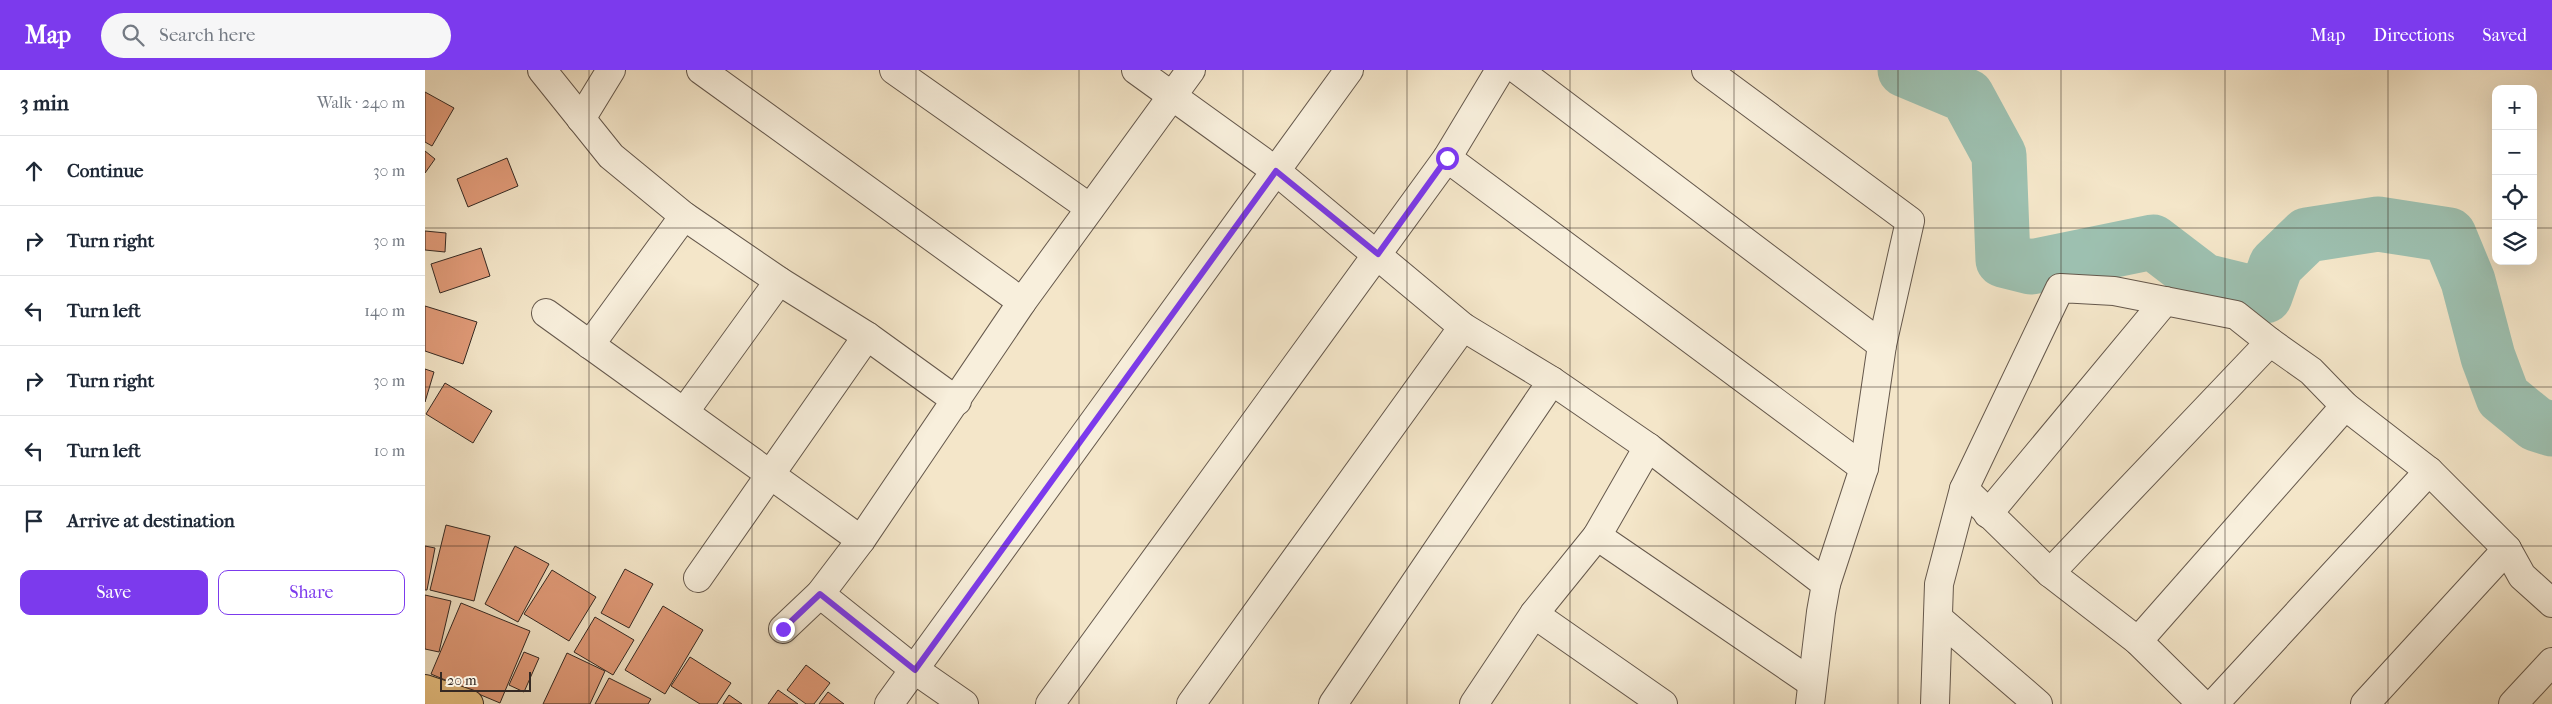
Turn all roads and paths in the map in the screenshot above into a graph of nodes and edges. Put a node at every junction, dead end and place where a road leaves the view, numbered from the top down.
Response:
1 (542, 70) edge
2 (611, 70) edge
3 (701, 70) edge
4 (894, 70) edge
5 (1136, 70) edge
6 (1191, 70) edge
7 (1349, 70) edge
8 (1500, 70) edge
9 (1519, 70) edge
10 (1706, 70) edge
11 (1173, 95) junction
12 (581, 119) junction
13 (1447, 158) junction
14 (1276, 171) junction
15 (1090, 208) junction
16 (684, 216) junction
17 (1378, 254) junction
18 (779, 281) junction
19 (2165, 301) junction
20 (1022, 302) junction
21 (547, 313) dead end
22 (1463, 327) junction
23 (867, 336) junction
24 (2270, 342) junction
25 (1881, 345) junction
26 (590, 346) junction
27 (1552, 381) junction
28 (957, 401) junction
29 (2345, 406) junction
30 (685, 412) junction
31 (1648, 447) junction
32 (1864, 468) junction
33 (2429, 471) junction
34 (769, 476) junction
35 (1964, 488) junction
36 (1988, 514) junction
37 (1597, 536) junction
38 (861, 540) junction
39 (2507, 549) junction
40 (2050, 573) junction
41 (698, 578) dead end
42 (1827, 584) junction
43 (820, 594) junction
44 (2552, 603) edge
45 (1534, 614) junction
46 (1938, 618) junction
47 (783, 629) dead end
48 (2137, 641) junction
49 (2552, 662) edge
50 (915, 670) junction
51 (425, 690) edge
52 (1811, 693) edge
53 (469, 704) edge
54 (889, 704) edge
55 (964, 704) edge
56 (1050, 704) edge
57 (1191, 704) edge
58 (1333, 704) edge
59 (1474, 704) edge
60 (1663, 704) edge
61 (1935, 704) edge
62 (2038, 704) edge
63 (2202, 704) edge
64 (2214, 704) edge
65 (2365, 704) edge
66 (2513, 704) edge

1 - 12 street
2 - 12 street
3 - 20 street
4 - 15 street
5 - 11 street
6 - 11 street
7 - 14 street
8 - 13 street
9 - 25 street
10 - 25 street
11 - 14 street
11 - 15 street
12 - 16 street
13 - 17 street
13 - 32 street
14 - 17 street
14 - 50 street
15 - 20 street
16 - 18 street
16 - 26 street
17 - 22 street
17 - 56 street
18 - 23 street
18 - 30 street
19 - 24 street
19 - 35 street
19 - 36 street
20 - 28 street
21 - 26 street
22 - 27 street
22 - 57 street
23 - 28 street
23 - 34 street
24 - 29 street
24 - 40 street
25 - 32 street
26 - 30 street
27 - 31 street
27 - 58 street
28 - 38 street
29 - 33 street
29 - 48 street
30 - 34 street
31 - 37 street
31 - 42 street
32 - 42 street
33 - 39 street
33 - 64 street
34 - 38 street
34 - 41 street
35 - 36 street
35 - 46 street
36 - 40 street
37 - 45 street
37 - 52 street
38 - 43 street
39 - 44 street
39 - 65 street
40 - 48 street
42 - 52 street
43 - 47 street
43 - 50 street
45 - 59 street
45 - 60 street
46 - 61 street
46 - 62 street
48 - 63 street
49 - 66 street
50 - 54 street
50 - 55 street
51 - 53 main road

